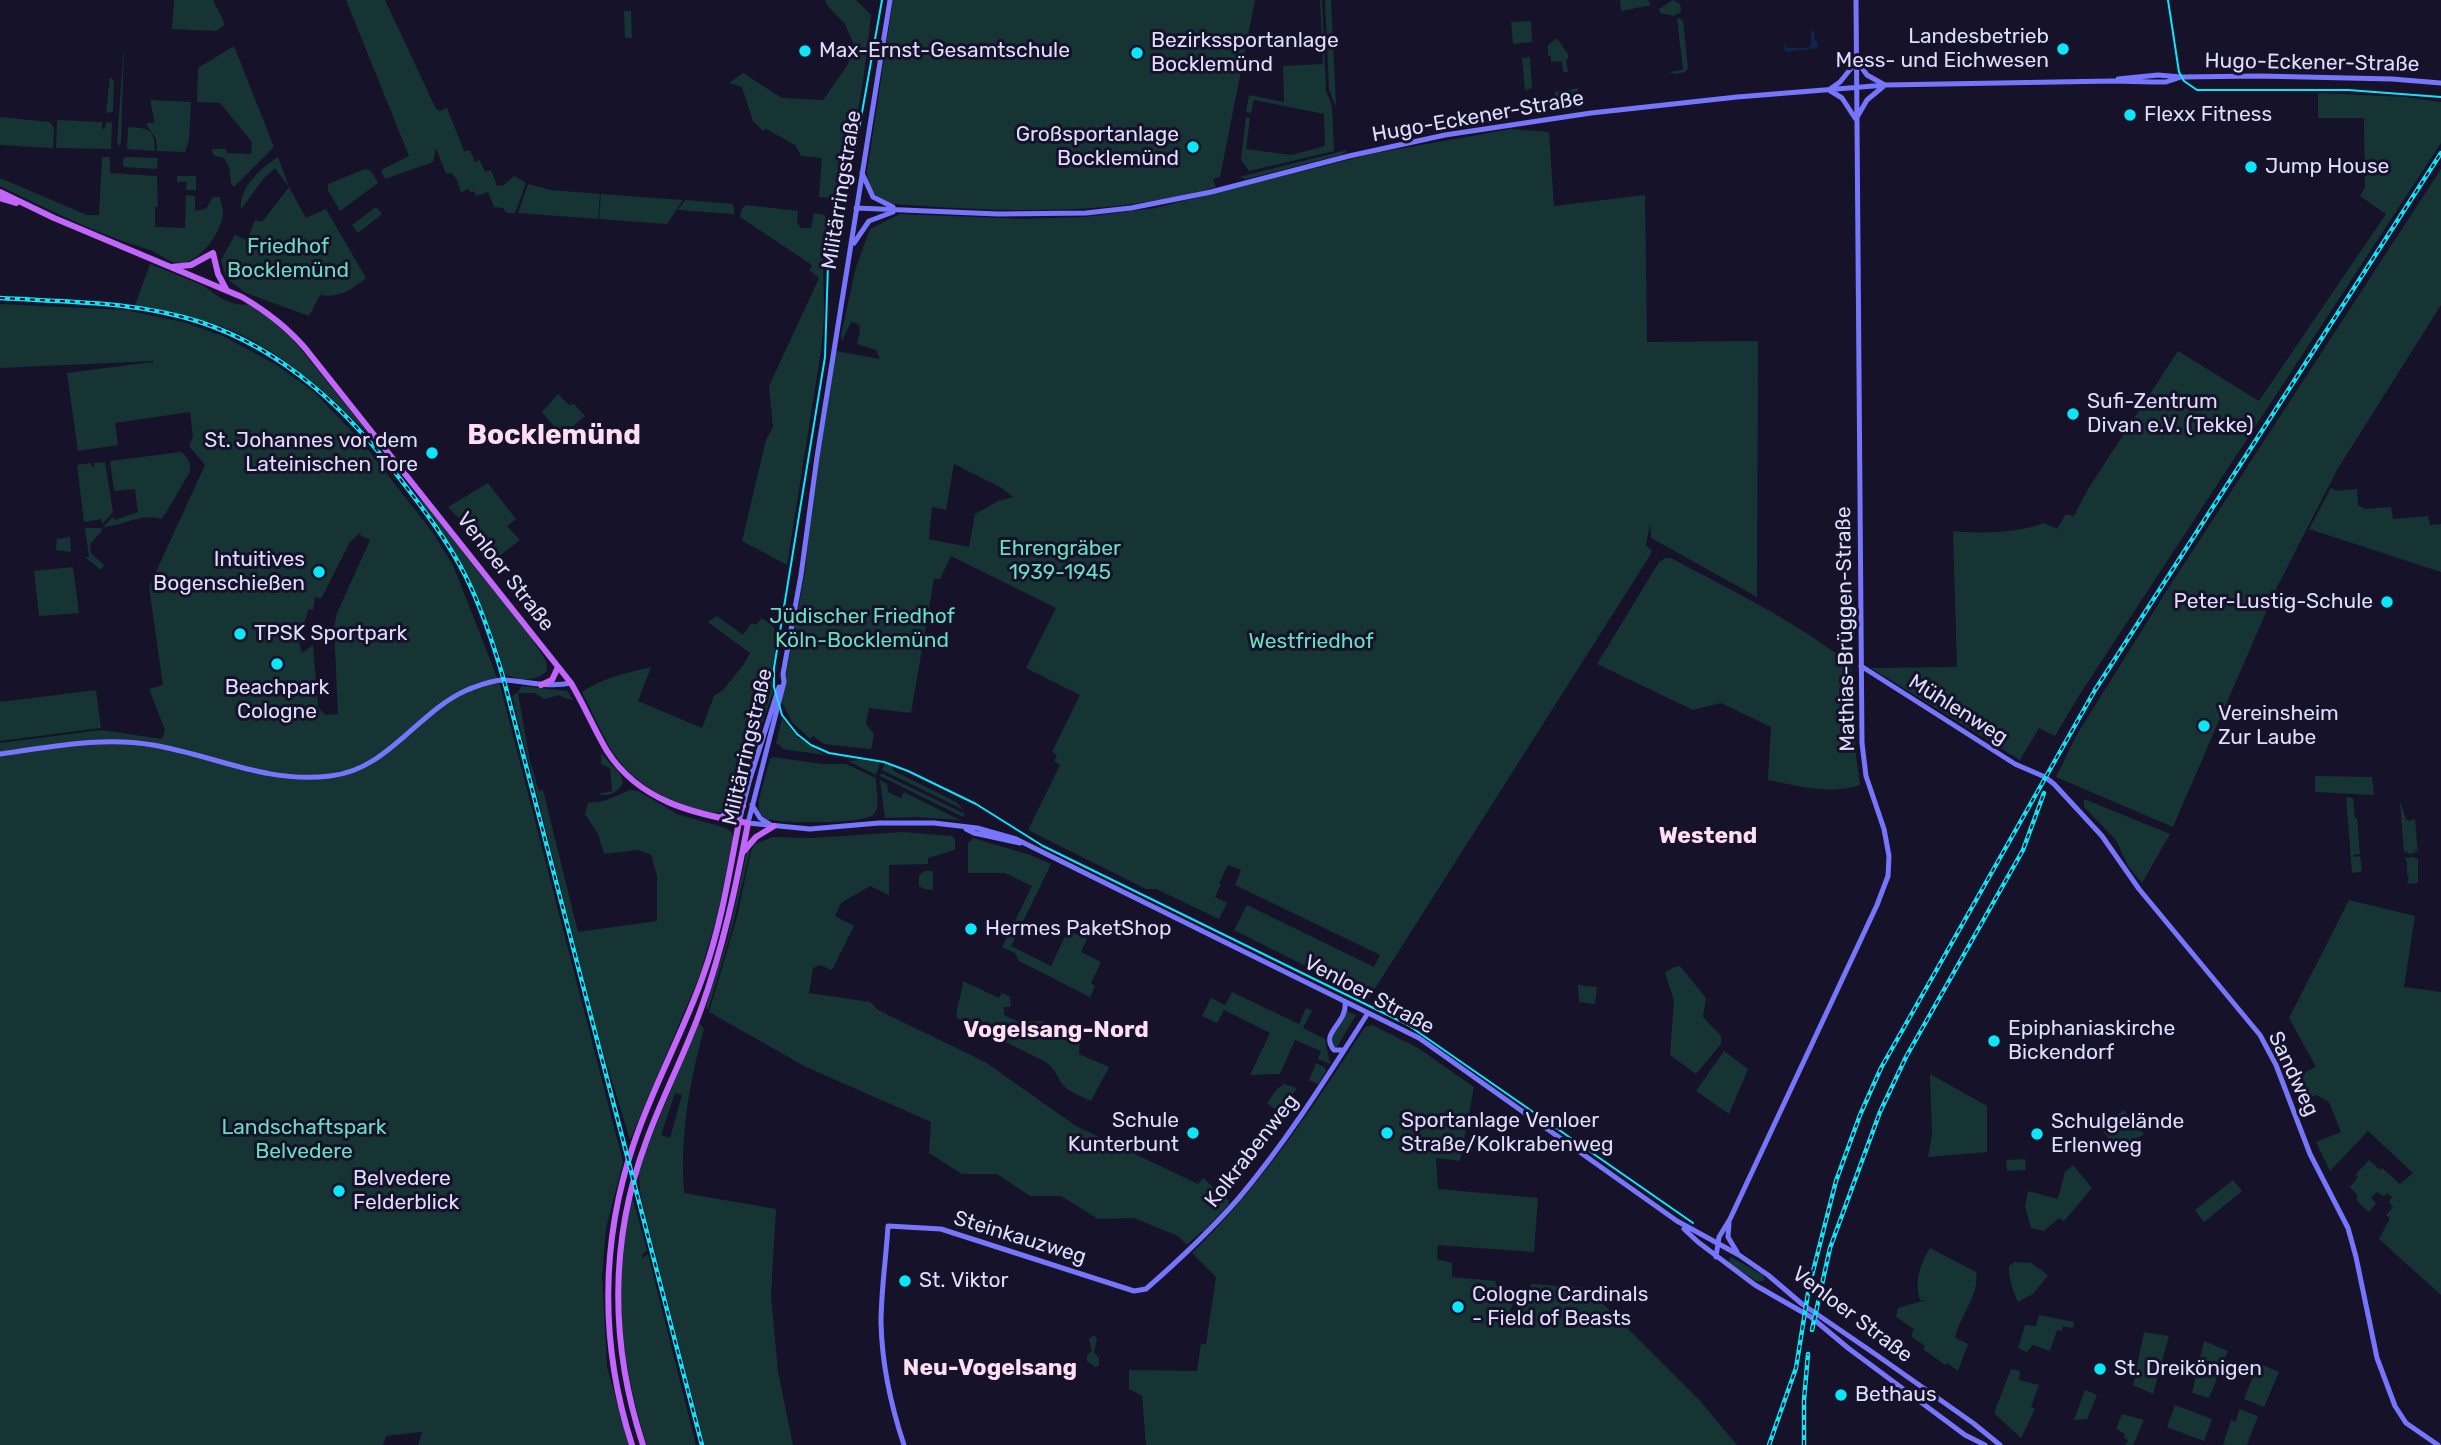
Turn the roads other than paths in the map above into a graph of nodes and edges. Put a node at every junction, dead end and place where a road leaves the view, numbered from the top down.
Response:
1 (891, 0) edge
2 (1856, 0) edge
3 (1857, 61) junction
4 (2441, 83) edge
5 (1886, 85) junction
6 (1855, 87) junction
7 (1829, 90) junction
8 (1856, 119) junction
9 (862, 172) junction
10 (0, 192) edge
11 (0, 198) edge
12 (856, 208) junction
13 (906, 210) junction
14 (54, 218) junction
15 (851, 246) junction
16 (169, 267) junction
17 (226, 290) junction
18 (1861, 666) junction
19 (558, 667) junction
20 (783, 674) junction
21 (571, 683) junction
22 (541, 685) junction
23 (0, 754) edge
24 (2042, 775) joint
25 (752, 805) junction
26 (743, 806) junction
27 (715, 817) junction
28 (739, 822) junction
29 (748, 823) junction
30 (774, 826) junction
31 (742, 854) junction
32 (1345, 1002) junction
33 (1368, 1013) junction
34 (1383, 1021) junction
35 (1360, 1025) junction
36 (1330, 1047) junction
37 (1343, 1050) junction
38 (1334, 1067) junction
39 (1730, 1219) junction
40 (1677, 1221) junction
41 (1717, 1243) junction
42 (1739, 1255) junction
43 (1716, 1256) junction
44 (1727, 1263) junction
45 (1768, 1275) junction
46 (1755, 1285) junction
47 (1140, 1291) joint
48 (632, 1445) edge
49 (643, 1445) edge
50 (904, 1445) edge
51 (1985, 1445) edge
52 (2000, 1445) edge
53 (2438, 1445) edge

1 - 9 main road, Militärringstraße
2 - 3 main road, Mathias-Brüggen-Straße
3 - 5 main road
3 - 6 main road, Mathias-Brüggen-Straße
3 - 7 main road
4 - 5 main road, Hugo-Eckener-Straße
5 - 6 main road, Hugo-Eckener-Straße
5 - 8 main road
6 - 7 main road, Hugo-Eckener-Straße
6 - 8 main road, Mathias-Brüggen-Straße
7 - 8 main road
7 - 13 main road, Hugo-Eckener-Straße
8 - 18 main road, Mathias-Brüggen-Straße
9 - 12 main road, Militärringstraße
9 - 13 main road
10 - 14 main road, Venloer Straße
11 - 14 main road, Venloer Straße
12 - 13 main road, Hugo-Eckener-Straße
12 - 15 main road, Militärringstraße
13 - 15 main road
14 - 16 main road, Venloer Straße
15 - 20 main road, Militärringstraße
16 - 17 main road, Venloer Straße
16 - 17 main road
17 - 19 main road, Venloer Straße
18 - 24 main road, Mühlenweg
18 - 39 main road, Mathias-Brüggen-Straße
19 - 21 main road, Venloer Straße
19 - 22 main road
20 - 25 main road, Militärringstraße
20 - 26 main road
21 - 22 main road
21 - 27 main road, Venloer Straße
22 - 23 main road
24 - 53 main road, Sandweg
25 - 29 main road, Militärringstraße
25 - 30 main road
26 - 27 main road
26 - 28 main road
27 - 28 main road, Venloer Straße
28 - 29 main road, Venloer Straße
28 - 48 main road, Militärringstraße
29 - 30 main road, Venloer Straße
29 - 31 main road, Militärringstraße
30 - 31 main road
30 - 32 main road, Venloer Straße
31 - 49 main road, Militärringstraße
32 - 33 main road, Venloer Straße
32 - 36 main road
33 - 34 main road, Venloer Straße
33 - 35 main road, Kolkrabenweg
34 - 35 main road
34 - 40 main road, Venloer Straße
35 - 37 main road, Kolkrabenweg
36 - 37 main road
36 - 38 main road
37 - 38 main road, Kolkrabenweg
38 - 47 main road, Kolkrabenweg
39 - 41 main road, Mathias-Brüggen-Straße
39 - 42 main road
40 - 41 main road, Venloer Straße
40 - 43 main road, Venloer Straße
41 - 42 main road, Venloer Straße
41 - 43 main road, Mathias-Brüggen-Straße
42 - 44 main road
42 - 45 main road, Venloer Straße
43 - 44 main road, Venloer Straße
44 - 46 main road, Venloer Straße
45 - 46 main road
45 - 52 main road, Venloer Straße
46 - 51 main road, Venloer Straße
47 - 50 main road, Steinkauzweg

